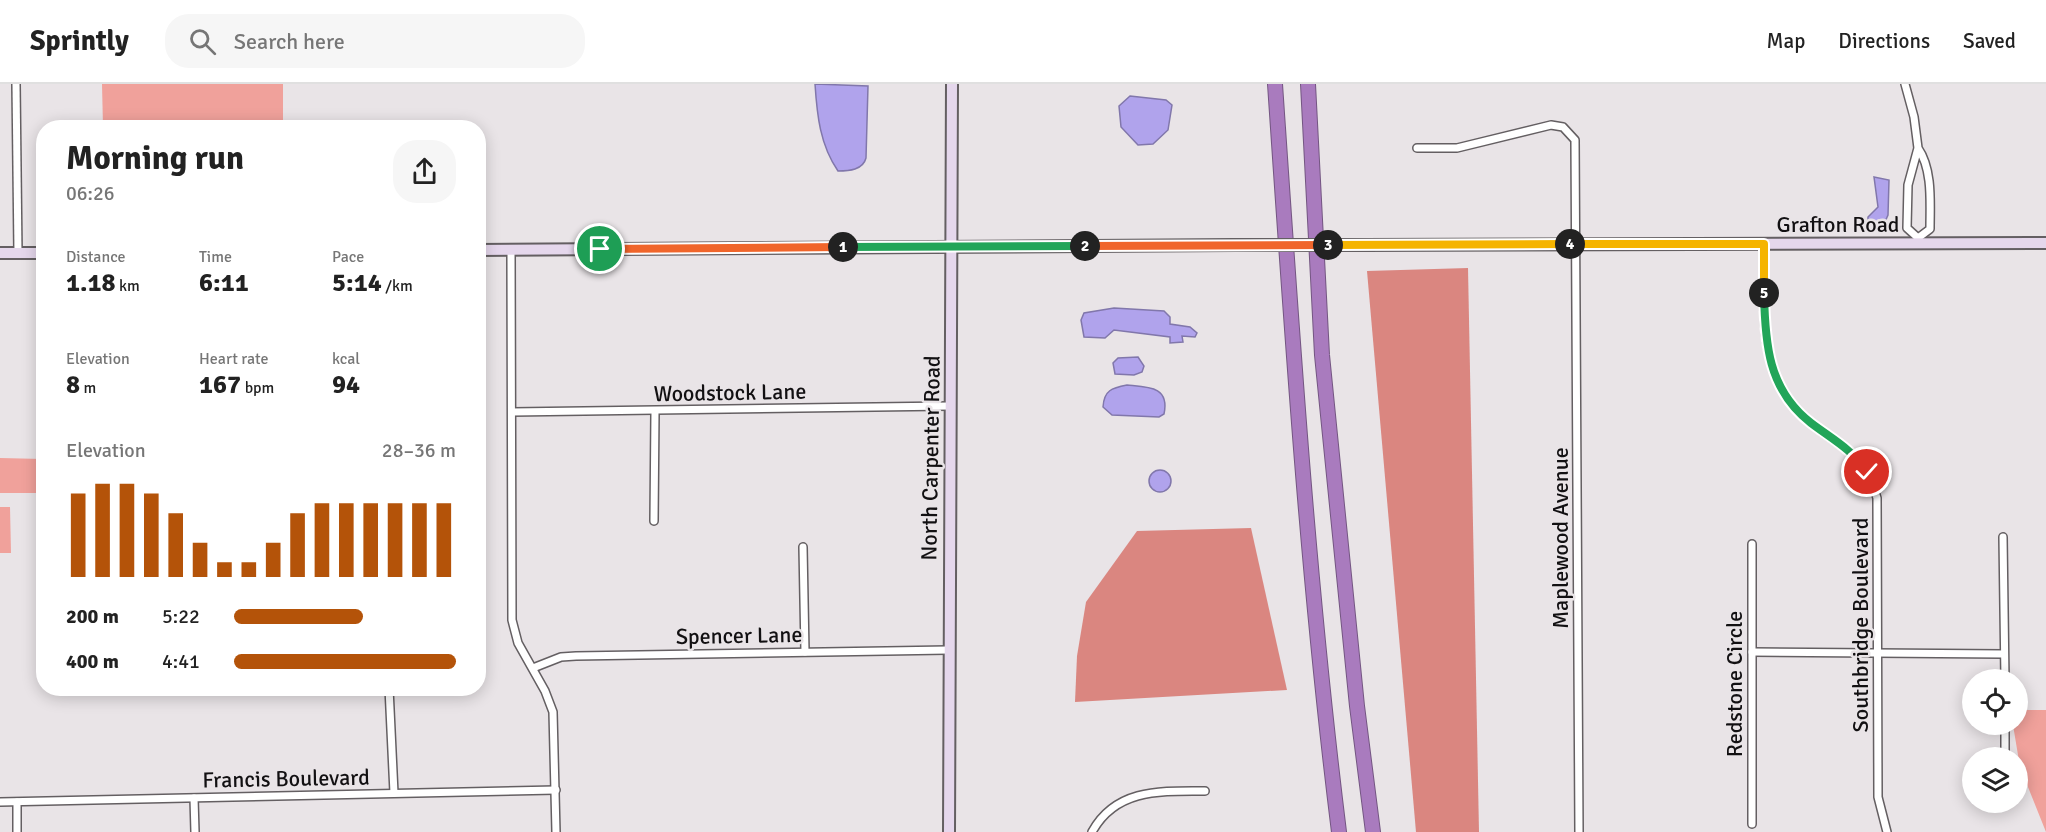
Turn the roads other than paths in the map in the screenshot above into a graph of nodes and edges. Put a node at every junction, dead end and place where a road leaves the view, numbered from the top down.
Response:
1 (16, 84) edge
2 (952, 84) edge
3 (1275, 84) edge
4 (1308, 84) edge
5 (1905, 84) edge
6 (1417, 148) dead end
7 (1918, 148) junction
8 (1918, 241) junction
9 (2046, 243) edge
10 (1576, 244) junction
11 (1764, 244) junction
12 (950, 247) junction
13 (486, 250) edge
14 (511, 250) junction
15 (0, 253) edge
16 (18, 253) junction
17 (36, 253) edge
18 (950, 406) junction
19 (512, 412) junction
20 (655, 412) junction
21 (654, 521) dead end
22 (2003, 537) dead end
23 (1752, 544) dead end
24 (804, 547) dead end
25 (948, 650) junction
26 (805, 652) junction
27 (1752, 652) junction
28 (1878, 653) junction
29 (2004, 654) junction
30 (533, 668) junction
31 (2005, 669) edge
32 (389, 696) edge
33 (556, 790) junction
34 (1205, 791) dead end
35 (394, 793) junction
36 (194, 798) junction
37 (0, 802) edge
38 (17, 802) junction
39 (1752, 824) dead end
40 (17, 832) edge
41 (195, 832) edge
42 (556, 832) edge
43 (949, 832) edge
44 (1092, 832) edge
45 (1339, 832) edge
46 (1372, 832) edge
47 (1579, 832) edge
48 (1887, 832) edge

1 - 16 street
2 - 12 street, North Carpenter Road
3 - 45 highway
4 - 46 highway
5 - 7 street
6 - 10 street, Maplewood Avenue
7 - 8 street
7 - 8 street
8 - 9 street, Grafton Road
8 - 11 street, Grafton Road
10 - 11 street, Grafton Road
10 - 12 street, Grafton Road, bridge
10 - 47 street, Maplewood Avenue
11 - 28 street, Southbridge Boulevard
12 - 14 street, Grafton Road
12 - 18 street, North Carpenter Road
13 - 14 street, Grafton Road
14 - 19 street
15 - 16 street
16 - 17 street
18 - 20 street, Woodstock Lane
18 - 25 street, North Carpenter Road
19 - 20 street, Woodstock Lane
19 - 30 street
20 - 21 street
22 - 29 street
23 - 27 street, Redstone Circle
24 - 26 street
25 - 26 street, Spencer Lane
25 - 43 street, North Carpenter Road
26 - 30 street, Spencer Lane
27 - 28 street
27 - 39 street, Redstone Circle
28 - 29 street
28 - 48 street, Southbridge Boulevard
29 - 31 street
30 - 33 street
32 - 35 street
33 - 35 street, Francis Boulevard
33 - 42 street
34 - 44 street
35 - 36 street, Francis Boulevard
36 - 38 street, Francis Boulevard
36 - 41 street
37 - 38 street, Francis Boulevard
38 - 40 street

